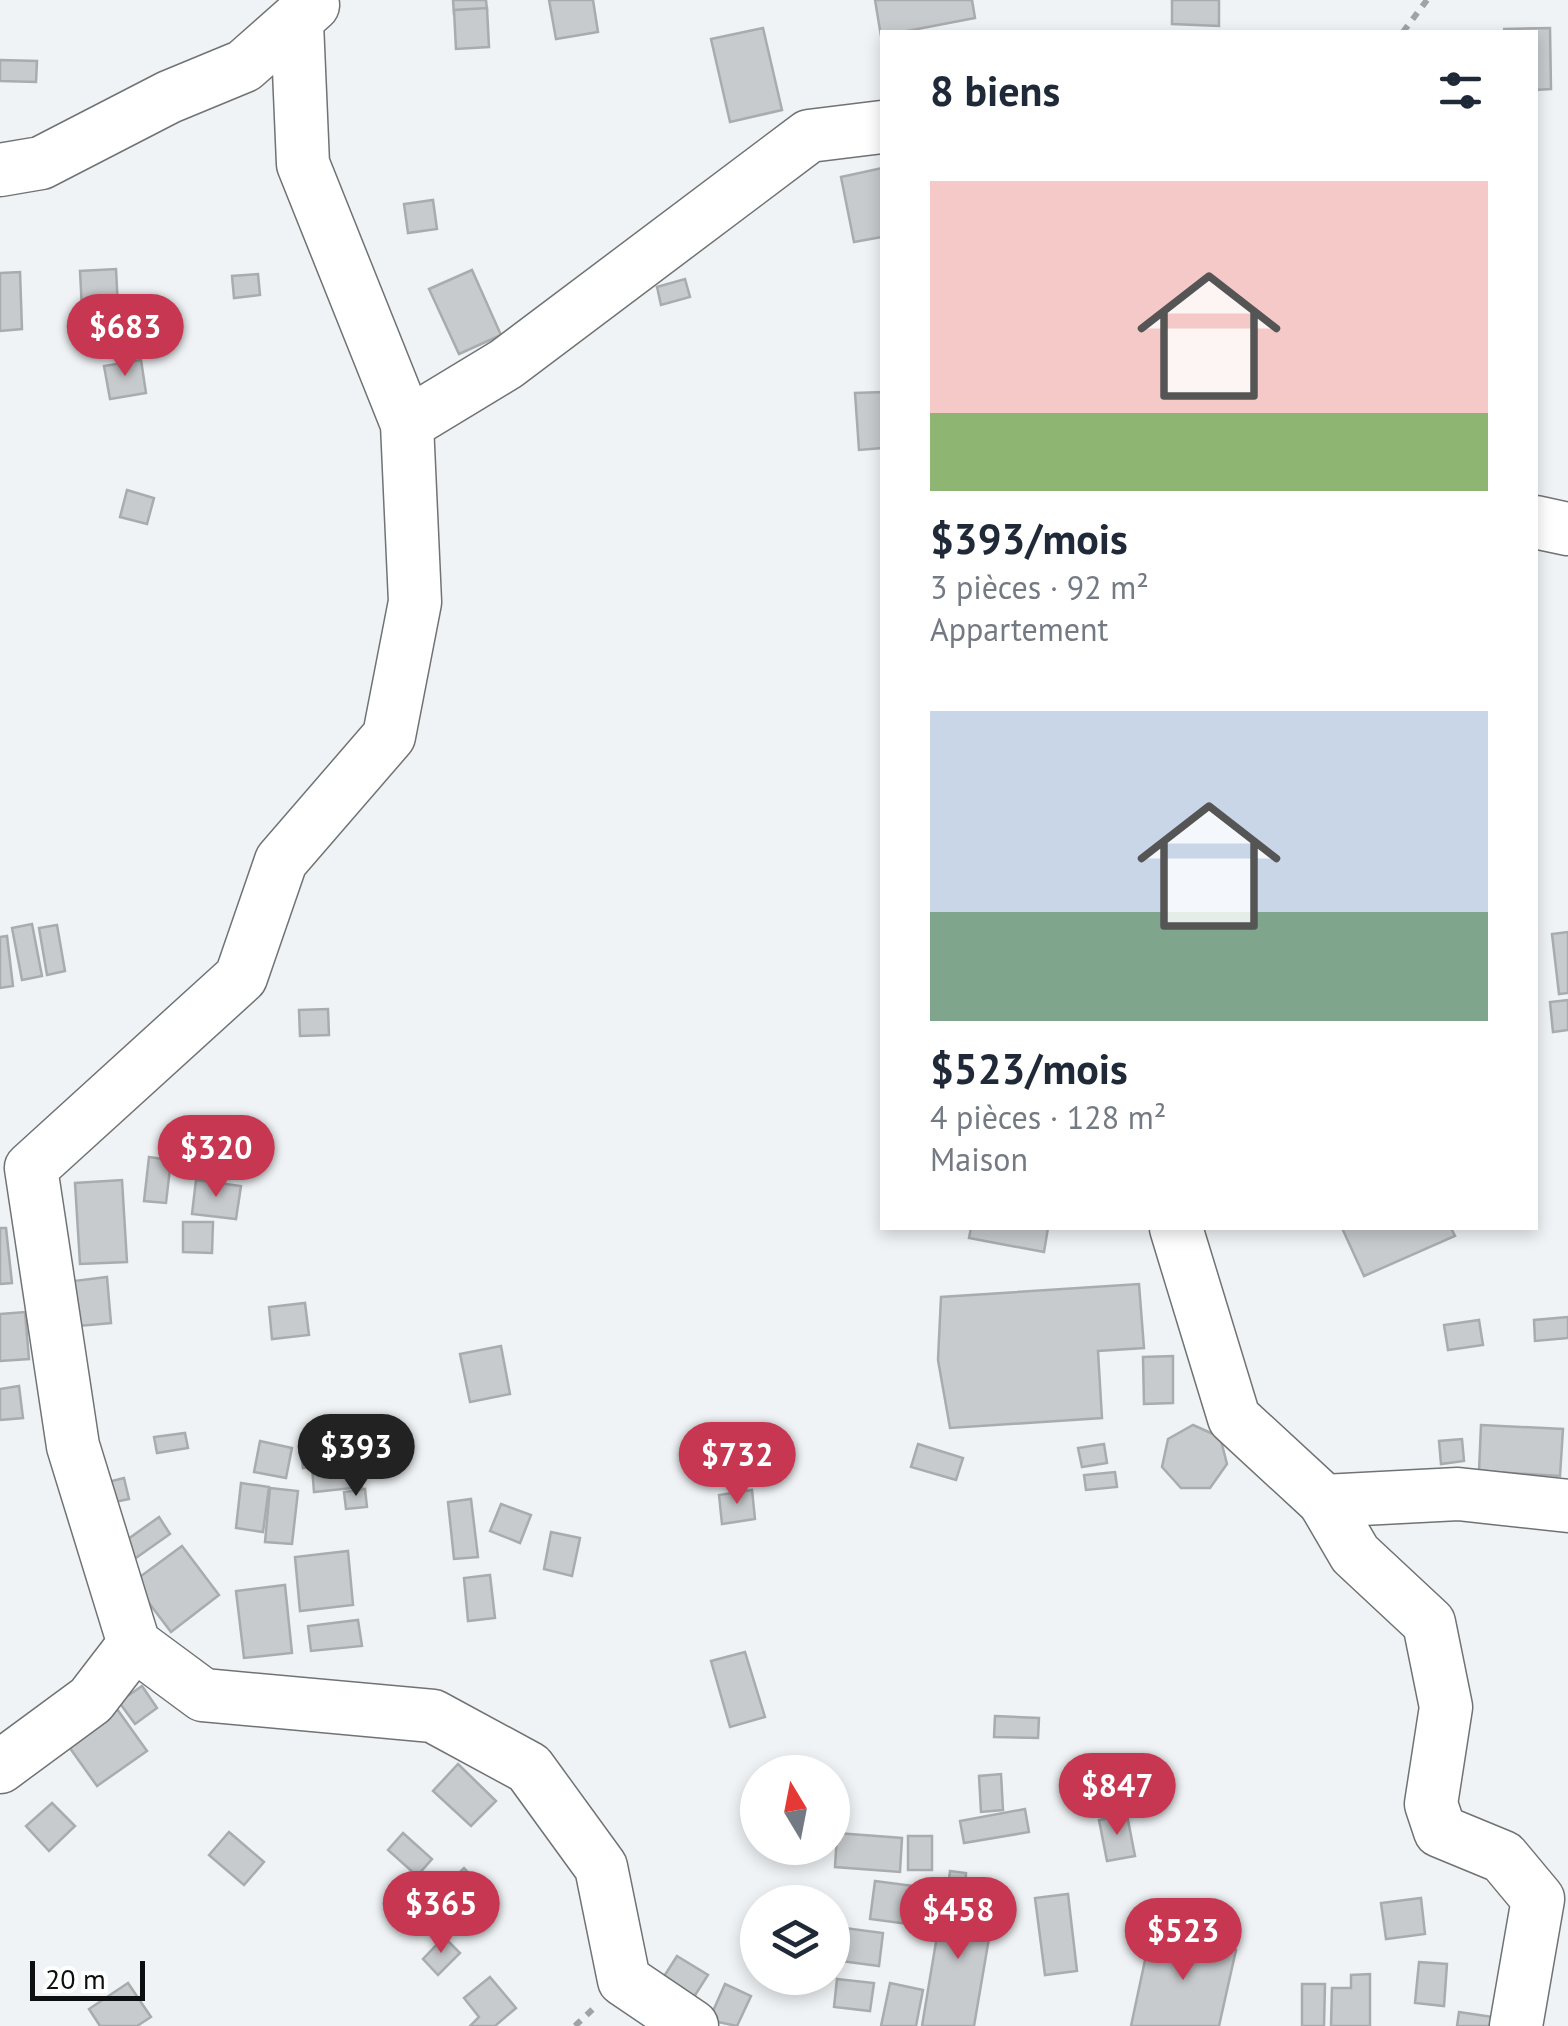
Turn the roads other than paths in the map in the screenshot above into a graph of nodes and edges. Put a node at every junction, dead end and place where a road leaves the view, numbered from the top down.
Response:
1 (307, 12) edge
2 (880, 127) edge
3 (0, 170) edge
4 (407, 424) junction
5 (1538, 523) edge
6 (1568, 530) edge
7 (8, 1166) edge
8 (1177, 1230) edge
9 (1324, 1502) junction
10 (1568, 1506) edge
11 (134, 1644) junction
12 (0, 1767) edge
13 (692, 2026) edge
14 (1516, 2026) edge

1 - 3 street
1 - 4 street
2 - 4 street
4 - 7 street
5 - 6 street
7 - 11 street
8 - 9 street
9 - 10 street
9 - 14 street
11 - 12 street
11 - 13 street

